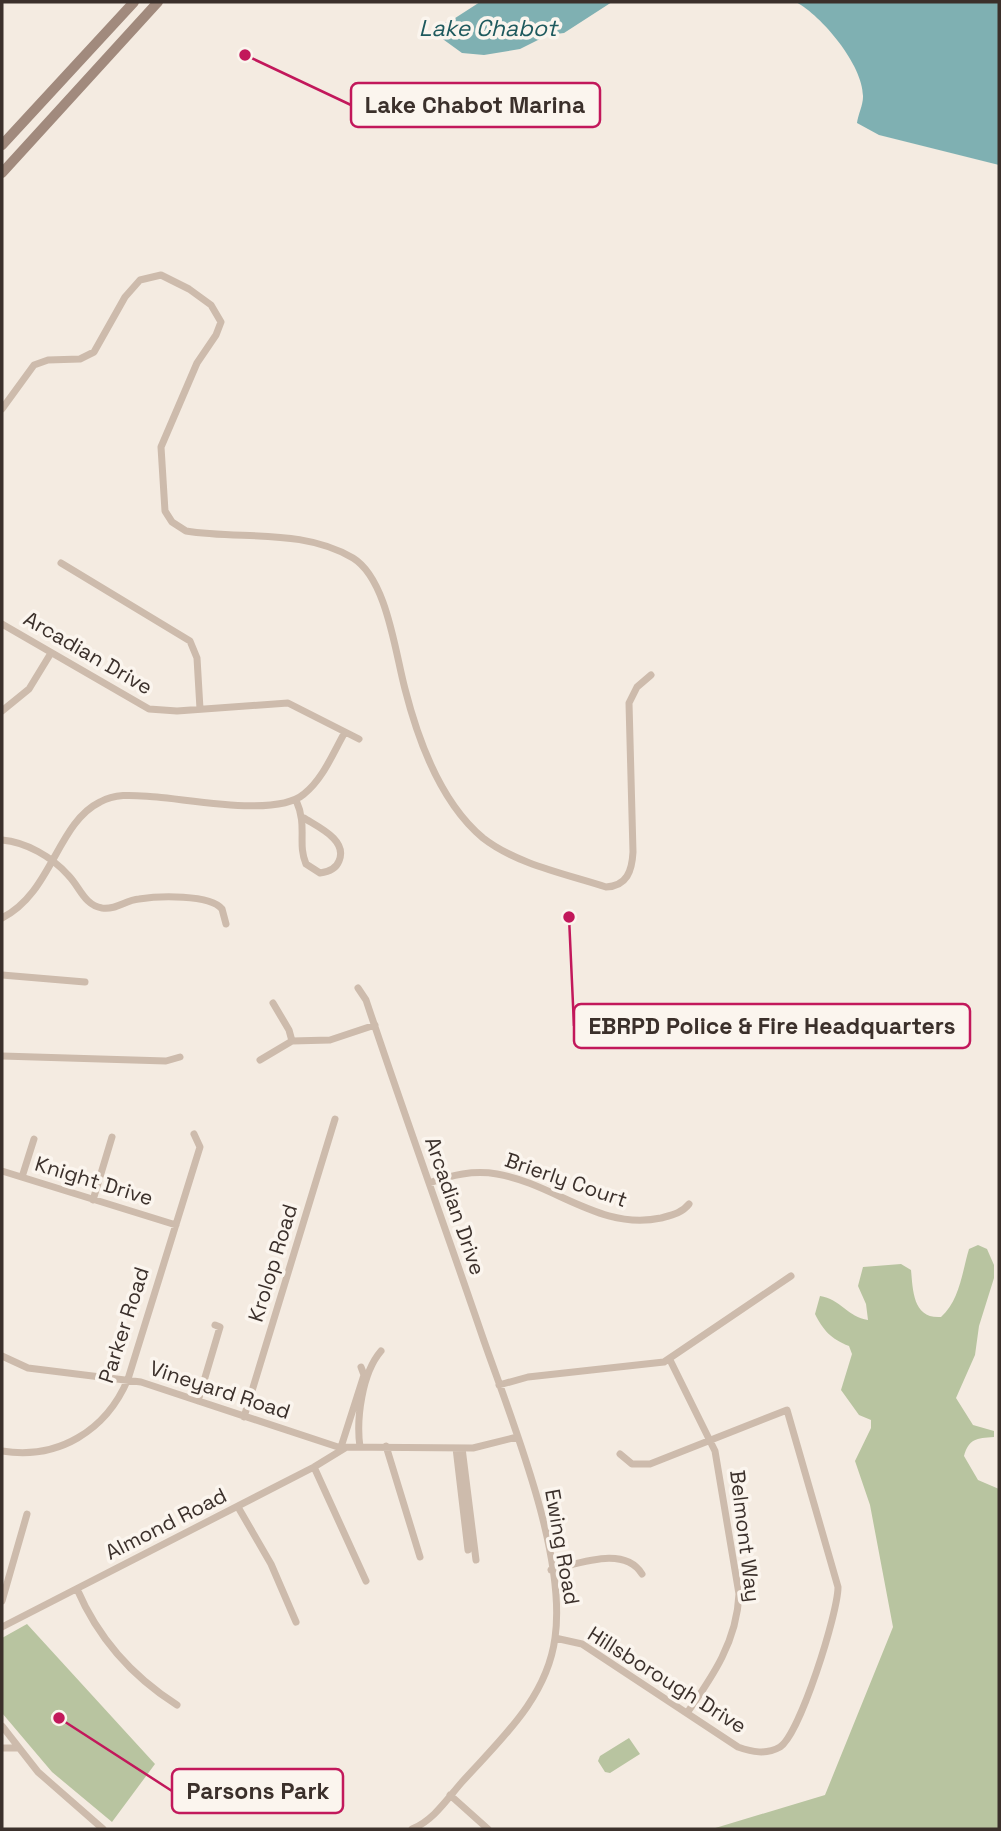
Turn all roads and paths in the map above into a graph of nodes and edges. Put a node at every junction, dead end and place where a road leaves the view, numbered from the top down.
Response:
1 (134, 2) edge
2 (158, 2) edge
3 (2, 145) edge
4 (2, 173) edge
5 (2, 409) edge
6 (61, 563) dead end
7 (2, 624) edge
8 (51, 653) junction
9 (651, 675) dead end
10 (200, 709) junction
11 (2, 711) edge
12 (345, 732) junction
13 (359, 739) dead end
14 (296, 800) junction
15 (304, 818) junction
16 (2, 840) edge
17 (53, 862) junction
18 (2, 918) edge
19 (226, 924) dead end
20 (2, 975) edge
21 (85, 982) dead end
22 (358, 988) dead end
23 (273, 1003) dead end
24 (374, 1025) junction
25 (292, 1041) junction
26 (2, 1055) edge
27 (180, 1057) dead end
28 (260, 1060) dead end
29 (334, 1119) dead end
30 (194, 1134) dead end
31 (112, 1137) dead end
32 (34, 1139) dead end
33 (2, 1171) edge
34 (22, 1177) junction
35 (429, 1183) junction
36 (93, 1200) junction
37 (690, 1204) dead end
38 (176, 1225) junction
39 (791, 1276) dead end
40 (215, 1325) dead end
41 (381, 1351) dead end
42 (2, 1356) edge
43 (670, 1360) junction
44 (361, 1367) dead end
45 (128, 1379) junction
46 (499, 1385) junction
47 (198, 1401) junction
48 (244, 1417) junction
49 (517, 1437) junction
50 (711, 1440) junction
51 (386, 1446) junction
52 (343, 1447) junction
53 (360, 1447) junction
54 (459, 1448) junction
55 (2, 1451) edge
56 (620, 1454) dead end
57 (314, 1467) junction
58 (238, 1507) junction
59 (27, 1514) dead end
60 (468, 1550) dead end
61 (420, 1557) dead end
62 (476, 1560) dead end
63 (551, 1570) junction
64 (642, 1574) dead end
65 (366, 1581) dead end
66 (77, 1589) junction
67 (2, 1601) edge
68 (296, 1622) dead end
69 (2, 1627) edge
70 (555, 1637) junction
71 (177, 1705) dead end
72 (687, 1713) junction
73 (2, 1726) edge
74 (2, 1748) edge
75 (19, 1748) junction
76 (450, 1795) junction
77 (103, 1829) edge
78 (412, 1829) edge
79 (488, 1829) edge

1 - 3 main road
2 - 4 main road
5 - 9 street
6 - 10 street
7 - 8 street, Arcadian Drive
8 - 10 street, Arcadian Drive
8 - 11 street
10 - 12 street, Arcadian Drive
12 - 13 street, Arcadian Drive
12 - 14 street
14 - 15 street
14 - 17 street
15 - 15 street
16 - 17 street
17 - 18 street
17 - 19 street
20 - 21 street
22 - 24 street, Arcadian Drive
23 - 25 street
24 - 25 street
24 - 35 street, Arcadian Drive
25 - 28 street
26 - 27 street
29 - 48 street, Krolop Road
30 - 38 street, Parker Road
31 - 36 street
32 - 34 street
33 - 34 street, Knight Drive
34 - 36 street, Knight Drive
35 - 37 street, Brierly Court
35 - 46 street, Arcadian Drive
36 - 38 street, Knight Drive
38 - 45 street, Parker Road
39 - 43 street
40 - 47 street
41 - 53 street
42 - 45 street, Vineyard Road
43 - 46 street
43 - 50 street, Belmont Way
44 - 52 street
45 - 47 street, Vineyard Road
45 - 55 street, Parker Road
46 - 49 street, Arcadian Drive
47 - 48 street, Vineyard Road
48 - 52 street, Vineyard Road
49 - 54 street
49 - 63 street, Ewing Road
50 - 56 street
50 - 72 street, Belmont Way
50 - 72 street, Hillsborough Drive
51 - 53 street
51 - 54 street
51 - 61 street
52 - 53 street
52 - 57 street, Almond Road
54 - 60 street
54 - 62 street
57 - 58 street, Almond Road
57 - 65 street
58 - 66 street, Almond Road
58 - 68 street
59 - 67 street
63 - 64 street
63 - 70 street, Ewing Road
66 - 69 street, Almond Road
66 - 71 street
70 - 72 street, Hillsborough Drive
70 - 76 street, Ewing Road
73 - 75 street
74 - 75 street
75 - 77 street
76 - 78 street, Ewing Road
76 - 79 street

